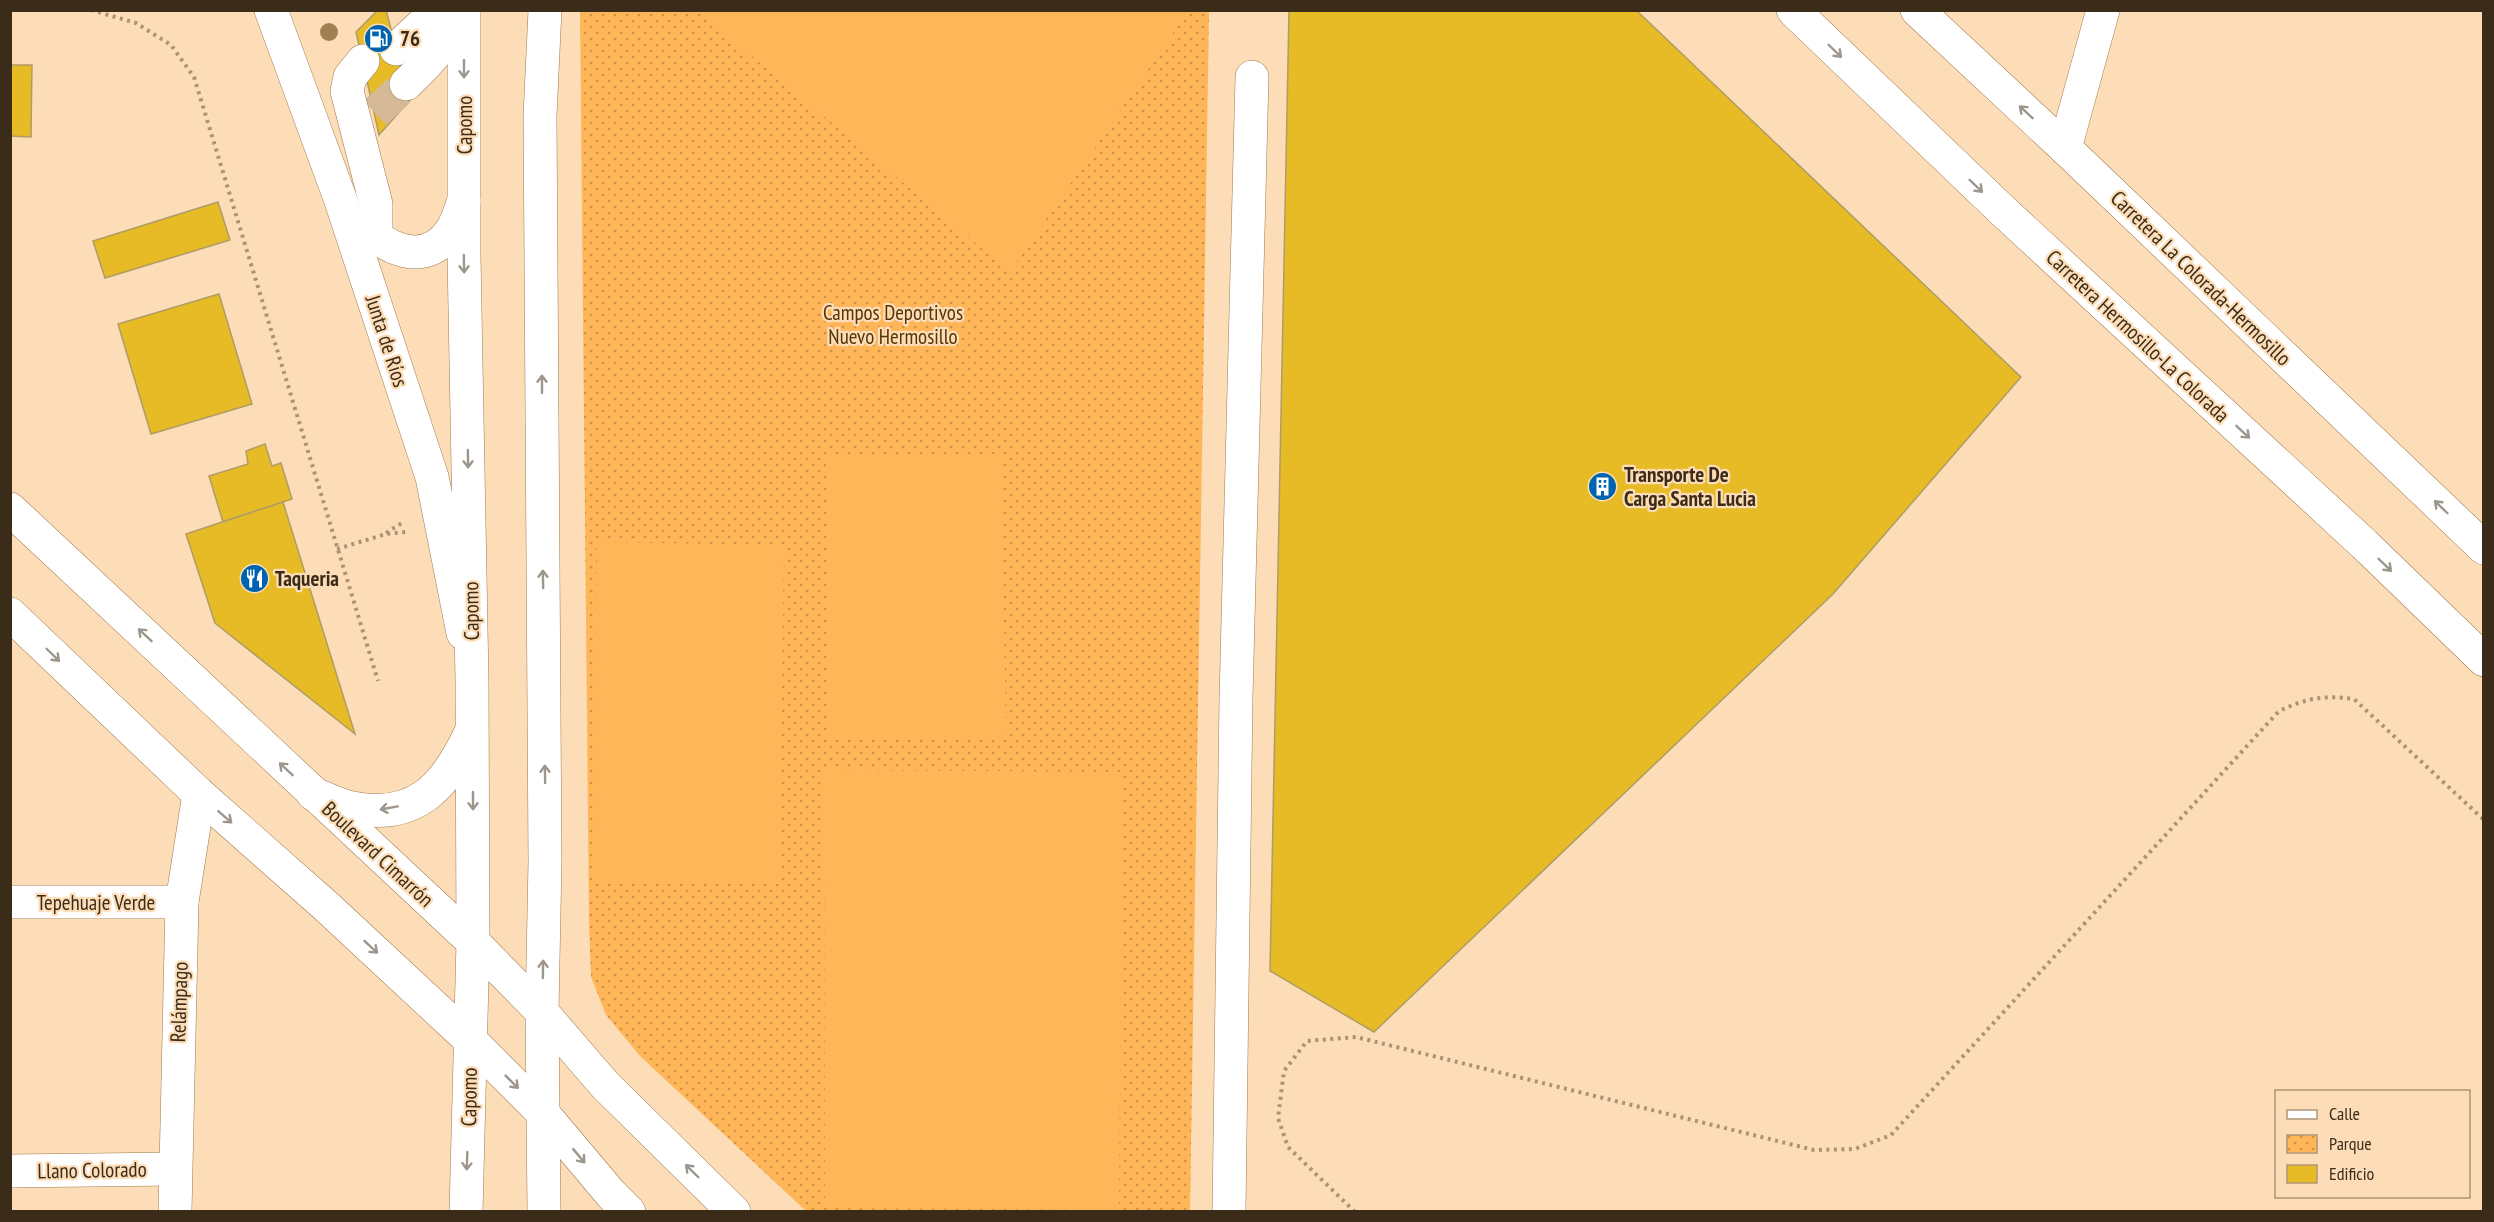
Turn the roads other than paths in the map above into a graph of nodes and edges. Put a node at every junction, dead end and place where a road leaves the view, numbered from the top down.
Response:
1 (271, 10) edge
2 (422, 10) edge
3 (438, 10) edge
4 (452, 10) edge
5 (464, 10) edge
6 (545, 10) edge
7 (1793, 10) edge
8 (1917, 10) edge
9 (2103, 10) edge
10 (399, 59) junction
11 (1252, 78) dead end
12 (365, 98) dead end
13 (2065, 148) junction
14 (340, 201) junction
15 (464, 201) junction
16 (376, 237) junction
17 (10, 509) edge
18 (2484, 548) edge
19 (12, 617) edge
20 (2484, 660) edge
21 (472, 680) junction
22 (472, 730) junction
23 (199, 794) junction
24 (314, 794) junction
25 (10, 902) edge
26 (182, 902) junction
27 (473, 942) junction
28 (542, 1012) junction
29 (470, 1040) junction
30 (542, 1112) junction
31 (174, 1169) junction
32 (10, 1171) edge
33 (175, 1212) edge
34 (466, 1212) edge
35 (544, 1212) edge
36 (629, 1212) edge
37 (734, 1212) edge
38 (1229, 1212) edge

1 - 14 main road, Junta de Ríos
2 - 10 main road
3 - 10 main road
4 - 10 main road
5 -> 15 main road, Capomo
28 -> 6 main road
7 -> 20 main road, Carretera Hermosillo-La Colorada
13 -> 8 main road, Carretera La Colorada-Hermosillo
9 - 13 main road
11 - 38 main road
12 - 16 main road
18 -> 13 main road, Carretera La Colorada-Hermosillo
14 - 16 main road
14 - 21 main road, Junta de Ríos
15 - 16 main road
15 -> 21 main road, Capomo
24 -> 17 main road, Boulevard Cimarrón
19 -> 23 main road
21 - 22 main road, Capomo
22 -> 24 main road
22 -> 27 main road, Capomo
23 - 26 main road, Relámpago
23 -> 29 main road
24 - 27 main road, Boulevard Cimarrón
25 - 26 main road, Tepehuaje Verde
26 - 31 main road, Relámpago
27 - 28 main road, Boulevard Cimarrón
27 - 29 main road, Capomo
28 - 30 main road
37 -> 28 main road, Boulevard Cimarrón
29 -> 30 main road
29 -> 34 main road, Capomo
30 - 35 main road
30 -> 36 main road
31 - 32 main road, Llano Colorado
31 - 33 main road, Relámpago

